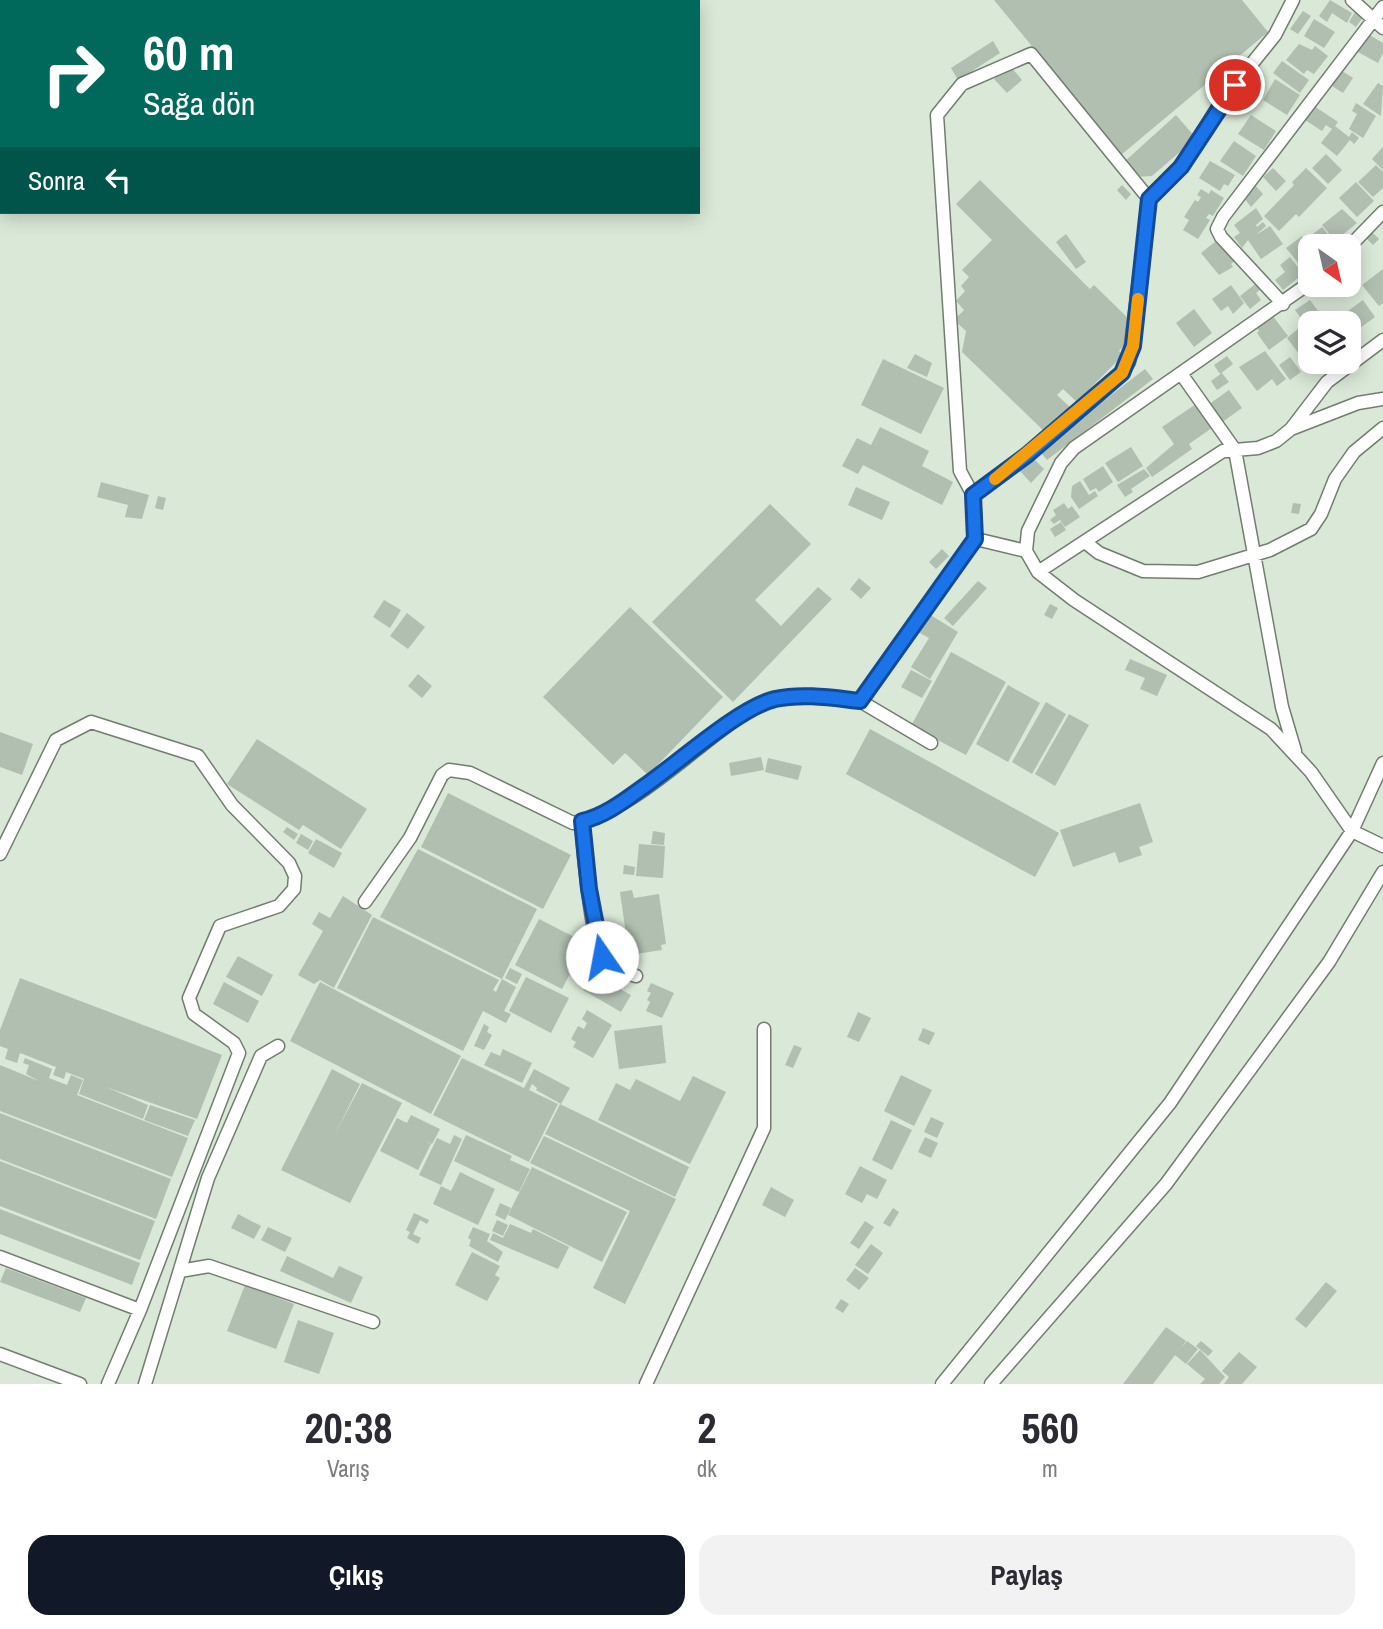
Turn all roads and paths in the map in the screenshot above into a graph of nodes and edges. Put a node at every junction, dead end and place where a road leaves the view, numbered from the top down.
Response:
1 (1293, 0) edge
2 (1352, 0) edge
3 (1383, 7) edge
4 (1379, 24) edge
5 (1149, 199) junction
6 (1383, 212) edge
7 (1362, 234) edge
8 (1298, 292) edge
9 (1283, 303) junction
10 (1383, 340) edge
11 (1182, 375) junction
12 (1383, 399) edge
13 (1383, 428) edge
14 (1290, 429) junction
15 (1235, 450) junction
16 (973, 495) junction
17 (975, 539) junction
18 (1085, 541) junction
19 (1026, 551) junction
20 (1254, 554) junction
21 (1038, 572) junction
22 (860, 701) junction
23 (931, 743) dead end
24 (1296, 752) junction
25 (1383, 762) edge
26 (582, 821) junction
27 (1352, 831) junction
28 (1383, 846) edge
29 (0, 854) edge
30 (1383, 872) edge
31 (365, 902) dead end
32 (636, 976) dead end
33 (764, 1029) dead end
34 (278, 1046) dead end
35 (0, 1257) edge
36 (180, 1271) junction
37 (140, 1310) junction
38 (373, 1322) dead end
39 (0, 1354) edge
40 (80, 1384) edge
41 (108, 1384) edge
42 (145, 1384) edge
43 (646, 1384) edge
44 (942, 1384) edge
45 (991, 1384) edge

1 - 5 street
2 - 4 street
3 - 4 street
4 - 9 street
5 - 16 street
5 - 16 street
6 - 7 street
8 - 9 street
9 - 11 street
10 - 14 street
11 - 15 street
11 - 19 street
12 - 14 street
13 - 20 street
14 - 15 street
15 - 18 street
15 - 20 street
16 - 17 street
17 - 19 street
17 - 22 street
18 - 20 street
18 - 21 street
19 - 21 street
20 - 24 street
21 - 24 street
22 - 23 street
22 - 26 street
24 - 27 street
25 - 27 street
26 - 31 street
26 - 32 street
27 - 28 street
27 - 44 street
29 - 37 street
30 - 45 street
33 - 43 street
34 - 36 street
35 - 37 street
36 - 38 street
36 - 42 street
37 - 41 street
39 - 40 street

